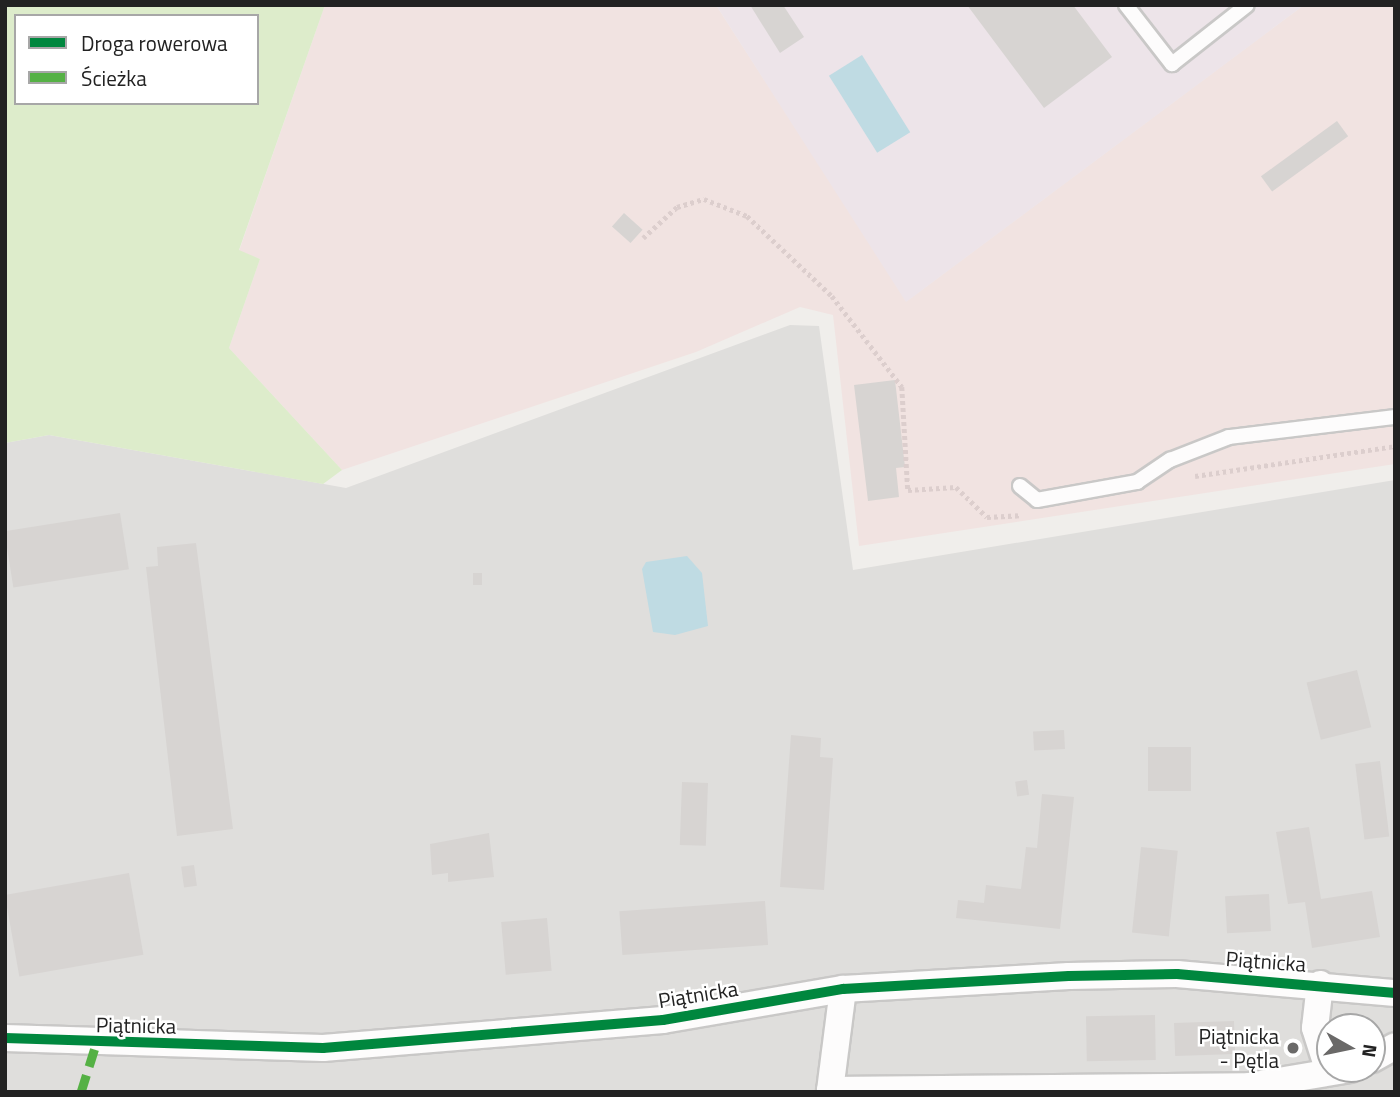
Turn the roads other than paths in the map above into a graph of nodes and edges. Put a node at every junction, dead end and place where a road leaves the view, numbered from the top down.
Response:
1 (1126, 5) edge
2 (1247, 5) edge
3 (1395, 417) edge
4 (1020, 486) dead end
5 (1321, 984) junction
6 (843, 989) junction
7 (1395, 993) edge
8 (1317, 1013) edge
9 (5, 1038) edge
10 (1316, 1074) edge
11 (830, 1091) edge

1 - 2 lane
3 - 4 lane
5 - 6 street, Piątnicka
5 - 7 street, Piątnicka
5 - 8 street
6 - 9 street, Piątnicka
6 - 11 street
10 - 11 street

